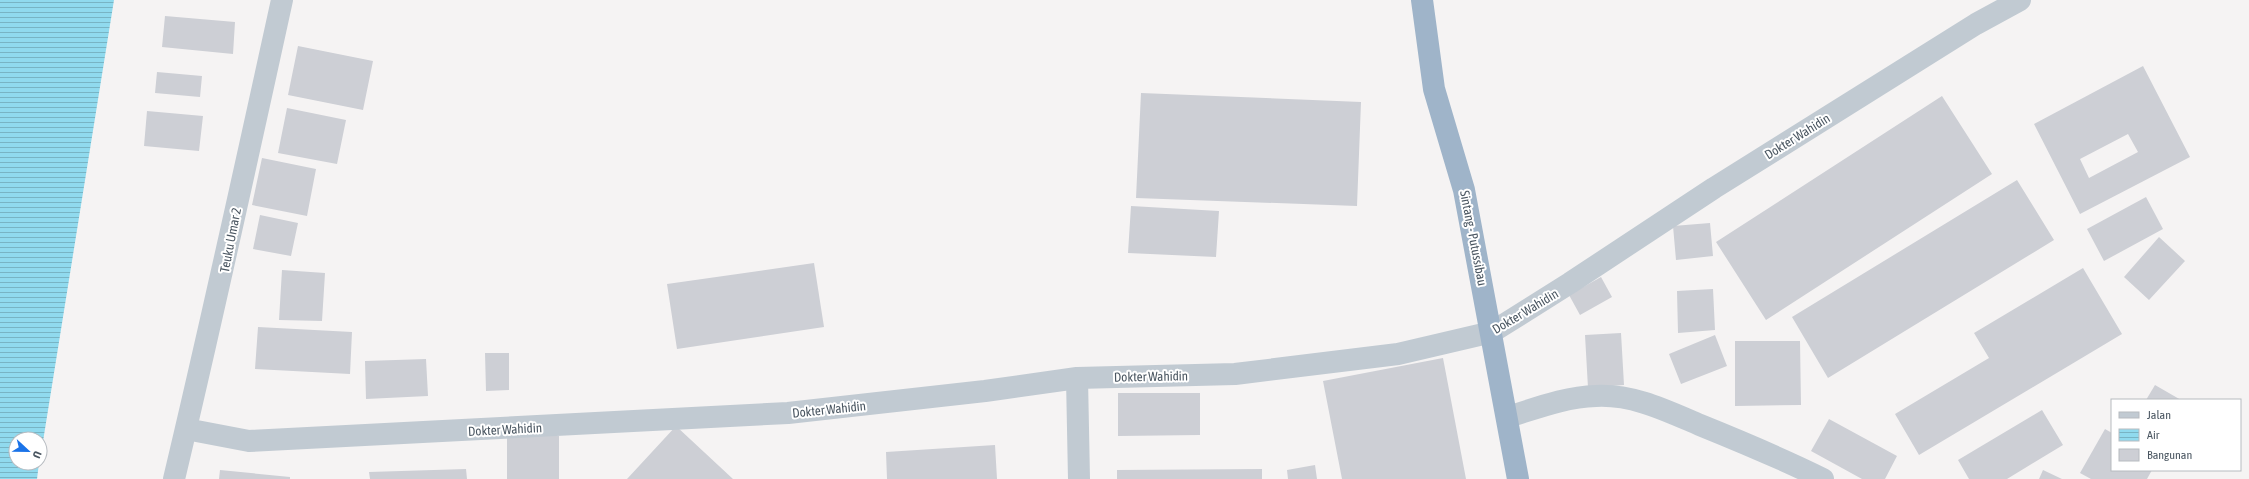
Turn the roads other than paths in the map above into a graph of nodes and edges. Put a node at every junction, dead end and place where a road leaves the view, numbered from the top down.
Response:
1 (282, 0) edge
2 (1422, 0) edge
3 (2020, 0) edge
4 (1492, 332) junction
5 (1077, 378) junction
6 (1508, 418) junction
7 (186, 429) junction
8 (174, 479) edge
9 (1079, 479) edge
10 (1518, 479) edge
11 (1823, 479) edge

1 - 7 street, Teuku Umar 2
2 - 4 highway, Sintang - Putussibau
3 - 4 street, Dokter Wahidin
4 - 5 street, Dokter Wahidin
4 - 6 highway, Sintang - Putussibau
5 - 7 street, Dokter Wahidin
5 - 9 street
6 - 10 highway, Sintang - Putussibau
6 - 11 street
7 - 8 street, Teuku Umar 2

